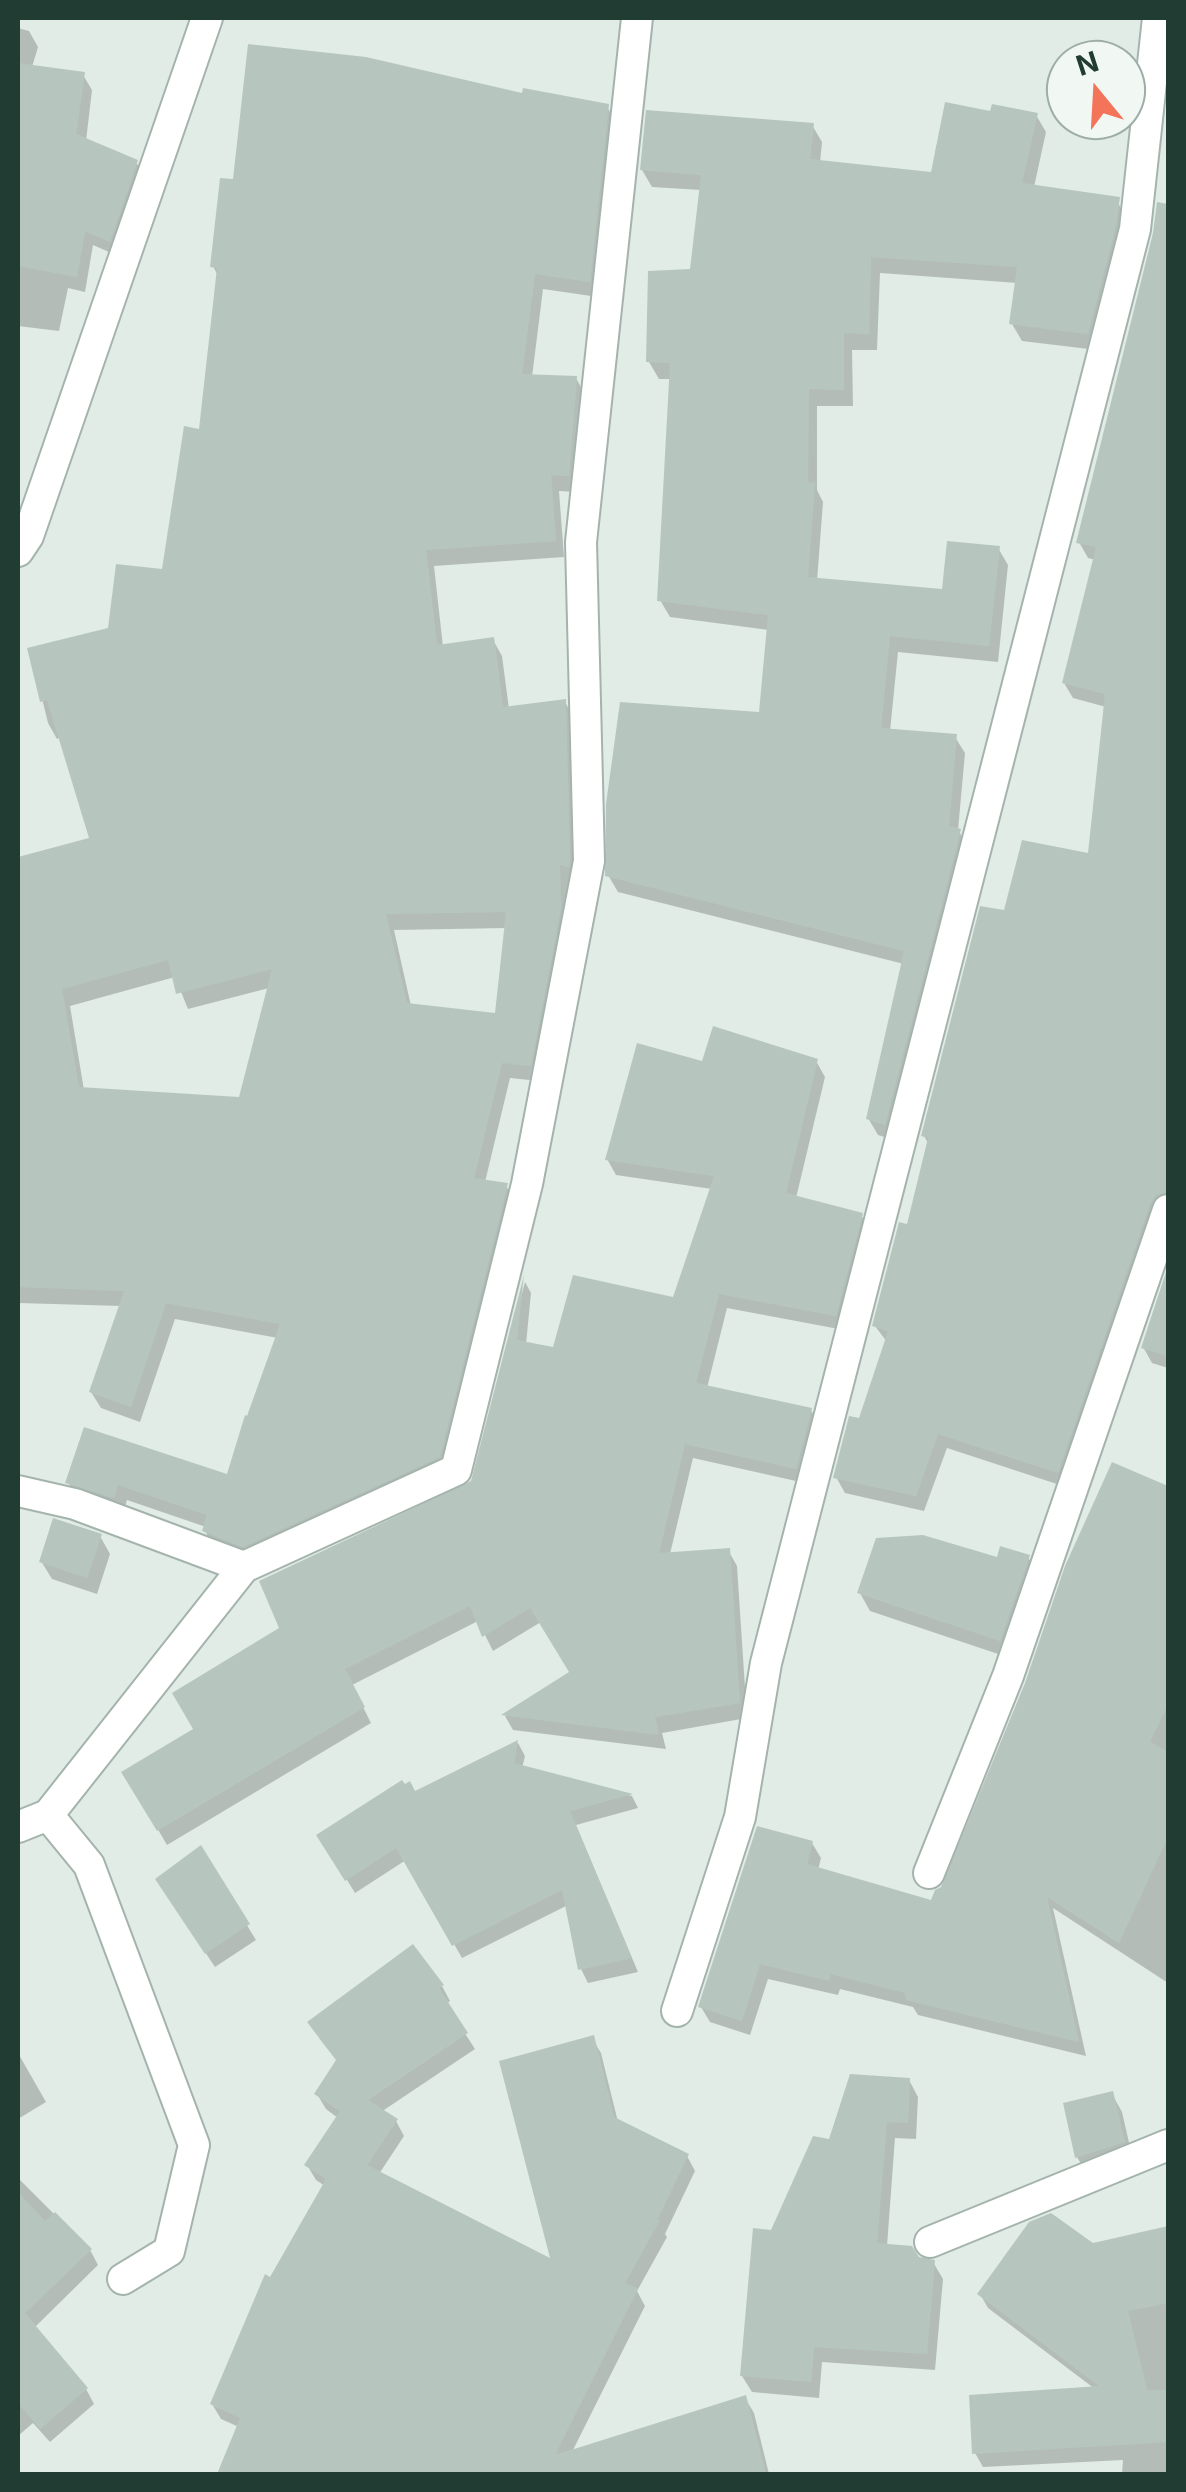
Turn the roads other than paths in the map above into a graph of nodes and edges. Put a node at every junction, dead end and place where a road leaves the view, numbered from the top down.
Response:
1 (207, 18) edge
2 (637, 18) edge
3 (1158, 18) edge
4 (21, 540) edge
5 (1168, 1210) edge
6 (18, 1492) edge
7 (244, 1567) junction
8 (48, 1815) junction
9 (18, 1827) edge
10 (929, 1873) dead end
11 (677, 2010) dead end
12 (1168, 2145) edge
13 (930, 2242) dead end
14 (123, 2280) dead end

1 - 4 street
2 - 7 street
3 - 11 street
5 - 10 street
6 - 7 street
7 - 8 street
8 - 9 street
8 - 14 street
12 - 13 street

